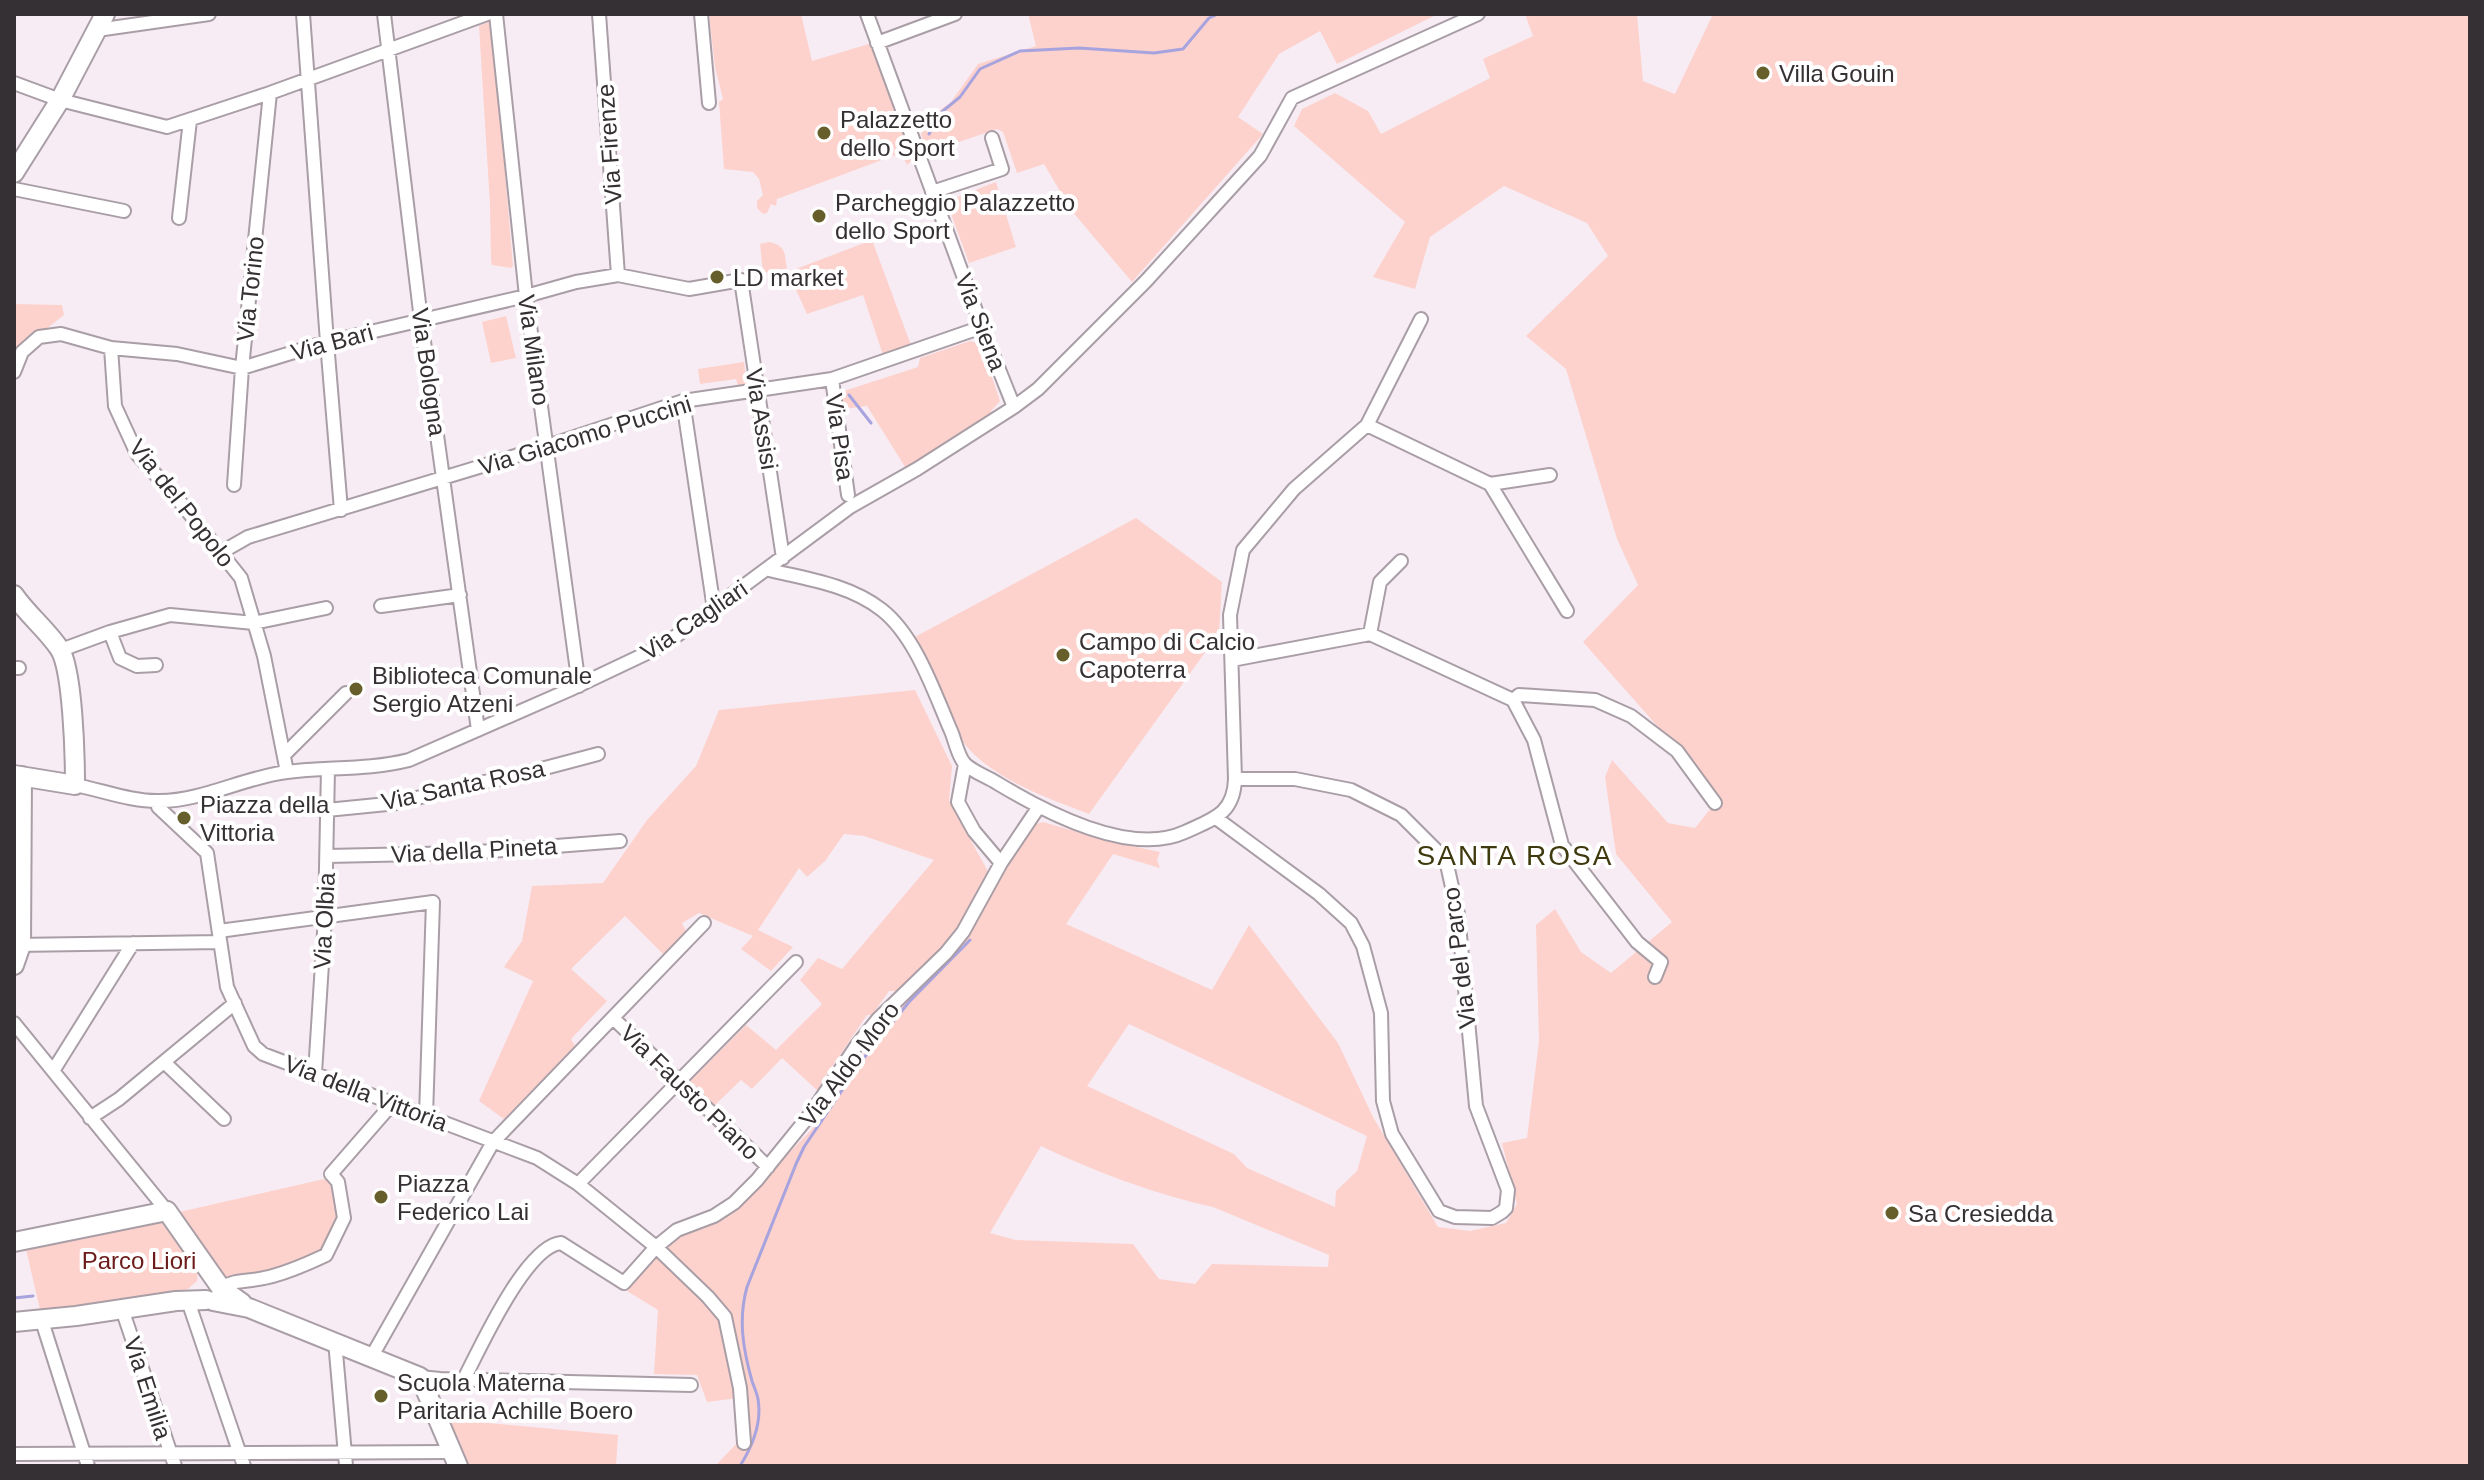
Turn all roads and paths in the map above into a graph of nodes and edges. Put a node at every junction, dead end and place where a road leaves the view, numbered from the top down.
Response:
1 (209, 14) edge
2 (303, 14) edge
3 (384, 14) edge
4 (487, 14) edge
5 (496, 14) edge
6 (599, 14) edge
7 (701, 14) edge
8 (867, 14) edge
9 (955, 14) edge
10 (1478, 14) edge
11 (101, 22) edge
12 (877, 43) junction
13 (389, 50) junction
14 (308, 78) junction
15 (14, 83) edge
16 (270, 93) junction
17 (60, 100) junction
18 (709, 103) dead end
19 (190, 120) junction
20 (992, 138) dead end
21 (14, 173) edge
22 (14, 189) edge
23 (932, 192) junction
24 (124, 211) dead end
25 (179, 218) dead end
26 (618, 275) junction
27 (741, 280) joint
28 (526, 296) junction
29 (1421, 319) dead end
30 (421, 320) junction
31 (982, 327) junction
32 (327, 342) junction
33 (111, 348) junction
34 (242, 368) junction
35 (14, 372) edge
36 (832, 379) junction
37 (757, 390) junction
38 (683, 401) junction
39 (1014, 407) junction
40 (1367, 425) junction
41 (547, 446) junction
42 (1550, 475) dead end
43 (444, 478) junction
44 (1490, 484) junction
45 (234, 485) dead end
46 (849, 501) junction
47 (341, 510) junction
48 (237, 544) junction
49 (220, 553) junction
50 (783, 558) junction
51 (1401, 561) dead end
52 (769, 570) junction
53 (236, 573) junction
54 (14, 595) edge
55 (460, 595) junction
56 (381, 606) dead end
57 (326, 608) dead end
58 (714, 609) junction
59 (1567, 611) dead end
60 (254, 623) junction
61 (110, 632) junction
62 (1370, 634) junction
63 (61, 650) junction
64 (1232, 660) junction
65 (156, 665) dead end
66 (579, 686) junction
67 (346, 693) dead end
68 (1513, 700) junction
69 (478, 730) junction
70 (598, 754) dead end
71 (284, 755) junction
72 (965, 764) junction
73 (328, 769) junction
74 (287, 772) junction
75 (18, 775) edge
76 (1235, 779) junction
77 (75, 785) junction
78 (158, 802) junction
79 (1715, 803) dead end
80 (1038, 808) junction
81 (327, 810) junction
82 (1216, 818) junction
83 (620, 841) dead end
84 (327, 856) junction
85 (1001, 863) junction
86 (325, 917) junction
87 (704, 923) dead end
88 (219, 936) junction
89 (133, 943) junction
90 (18, 945) edge
91 (796, 962) dead end
92 (14, 965) edge
93 (1655, 977) dead end
94 (235, 1003) junction
95 (613, 1018) junction
96 (14, 1023) edge
97 (164, 1062) junction
98 (53, 1071) junction
99 (315, 1073) junction
100 (680, 1083) junction
101 (392, 1104) junction
102 (426, 1116) junction
103 (90, 1118) junction
104 (224, 1119) dead end
105 (493, 1142) junction
106 (768, 1167) junction
107 (578, 1184) junction
108 (167, 1211) junction
109 (14, 1242) edge
110 (656, 1247) junction
111 (203, 1294) junction
112 (122, 1309) junction
113 (41, 1318) junction
114 (14, 1322) edge
115 (335, 1341) junction
116 (372, 1356) junction
117 (420, 1377) junction
118 (464, 1379) junction
119 (691, 1385) dead end
120 (744, 1443) dead end
121 (14, 1454) edge
122 (455, 1459) edge
123 (86, 1460) edge
124 (172, 1460) edge
125 (242, 1460) edge
126 (345, 1460) edge

1 - 11 street
2 - 14 street
3 - 13 street, Via Bologna
4 - 13 street
5 - 28 street, Via Milano
6 - 26 street, Via Firenze
7 - 18 street
8 - 12 street, Via Siena
9 - 12 street
10 - 39 street, Via Cagliari
11 - 17 street
12 - 23 street, Via Siena
13 - 14 street
13 - 30 street, Via Bologna
14 - 16 street
14 - 32 street
15 - 17 street
16 - 19 street
16 - 34 street, Via Torino
17 - 19 street
17 - 21 street
19 - 25 street
20 - 23 street
22 - 24 street
23 - 31 street, Via Siena
26 - 27 street, Via Bari
26 - 28 street, Via Bari
27 - 37 street, Via Assisi
28 - 30 street, Via Bari
28 - 41 street, Via Milano
29 - 40 street
30 - 32 street, Via Bari
30 - 43 street, Via Bologna
31 - 36 street, Via Giacomo Puccini
31 - 39 street, Via Siena
32 - 34 street, Via Bari
32 - 47 street
33 - 34 street, Via Bari
33 - 35 street
33 - 49 street, Via del Popolo
34 - 45 street, Via Torino
36 - 37 street, Via Giacomo Puccini
36 - 46 street, Via Pisa
37 - 38 street, Via Giacomo Puccini
37 - 50 street, Via Assisi
38 - 41 street, Via Giacomo Puccini
38 - 58 street
39 - 46 street, Via Cagliari
40 - 44 street
40 - 64 street
41 - 43 street, Via Giacomo Puccini
41 - 66 street, Via Milano
42 - 44 street
43 - 47 street, Via Giacomo Puccini
43 - 55 street, Via Bologna
44 - 59 street
46 - 50 street, Via Cagliari
47 - 48 street, Via Giacomo Puccini
48 - 49 street, Via Giacomo Puccini
48 - 53 street
49 - 53 street, Via del Popolo
50 - 52 street, Via Cagliari
51 - 62 street
52 - 58 street, Via Cagliari
52 - 72 street
53 - 60 street, Via del Popolo
54 - 63 street
55 - 56 street
55 - 69 street, Via Bologna
57 - 60 street
58 - 66 street, Via Cagliari
60 - 61 street
60 - 71 street, Via del Popolo
61 - 63 street
61 - 65 street
62 - 64 street
62 - 68 street
63 - 77 street
64 - 76 street
66 - 69 street, Via Cagliari
67 - 71 street
68 - 79 street
68 - 93 street
69 - 73 street, Via Cagliari
70 - 81 street, Via Santa Rosa
71 - 74 street, Via del Popolo
72 - 80 street
72 - 85 street
73 - 74 street, Via Cagliari
73 - 81 street, Via Olbia
74 - 78 street, Via Cagliari
75 - 77 street, Via Cagliari
75 - 90 street
76 - 82 street
76 - 82 street, Via del Parco
77 - 78 street, Via Cagliari
78 - 88 street, Via della Vittoria
80 - 82 street
80 - 85 street, Via Aldo Moro
81 - 84 street, Via Olbia
83 - 84 street, Via della Pineta
84 - 86 street, Via Olbia
85 - 106 street, Via Aldo Moro
86 - 88 street
86 - 99 street, Via Olbia
86 - 102 street
87 - 95 street, Via Fausto Piano
88 - 89 street
88 - 94 street, Via della Vittoria
89 - 90 street
89 - 98 street
90 - 92 street
91 - 100 street
94 - 97 street
94 - 99 street, Via della Vittoria
95 - 100 street, Via Fausto Piano
95 - 105 street, Via Fausto Piano
96 - 98 street
97 - 103 street
97 - 104 street
98 - 103 street
99 - 101 street, Via della Vittoria
100 - 106 street, Via Fausto Piano
100 - 107 street
101 - 102 street, Via della Vittoria
101 - 111 street
102 - 105 street, Via della Vittoria
103 - 108 street
105 - 107 street, Via della Vittoria
105 - 116 street, Via Fausto Piano
106 - 110 street, Via Aldo Moro
107 - 110 street, Via della Vittoria
108 - 109 street
108 - 111 street
110 - 118 street, Via Aldo Moro
110 - 120 street, Via della Vittoria
111 - 112 street
111 - 115 street
111 - 125 street
112 - 113 street
112 - 124 street, Via Emilia
113 - 114 street
113 - 123 street
115 - 116 street
115 - 126 street
116 - 117 street
117 - 118 street
117 - 122 street
118 - 119 street
121 - 123 street
122 - 126 street
123 - 124 street
124 - 125 street
125 - 126 street

